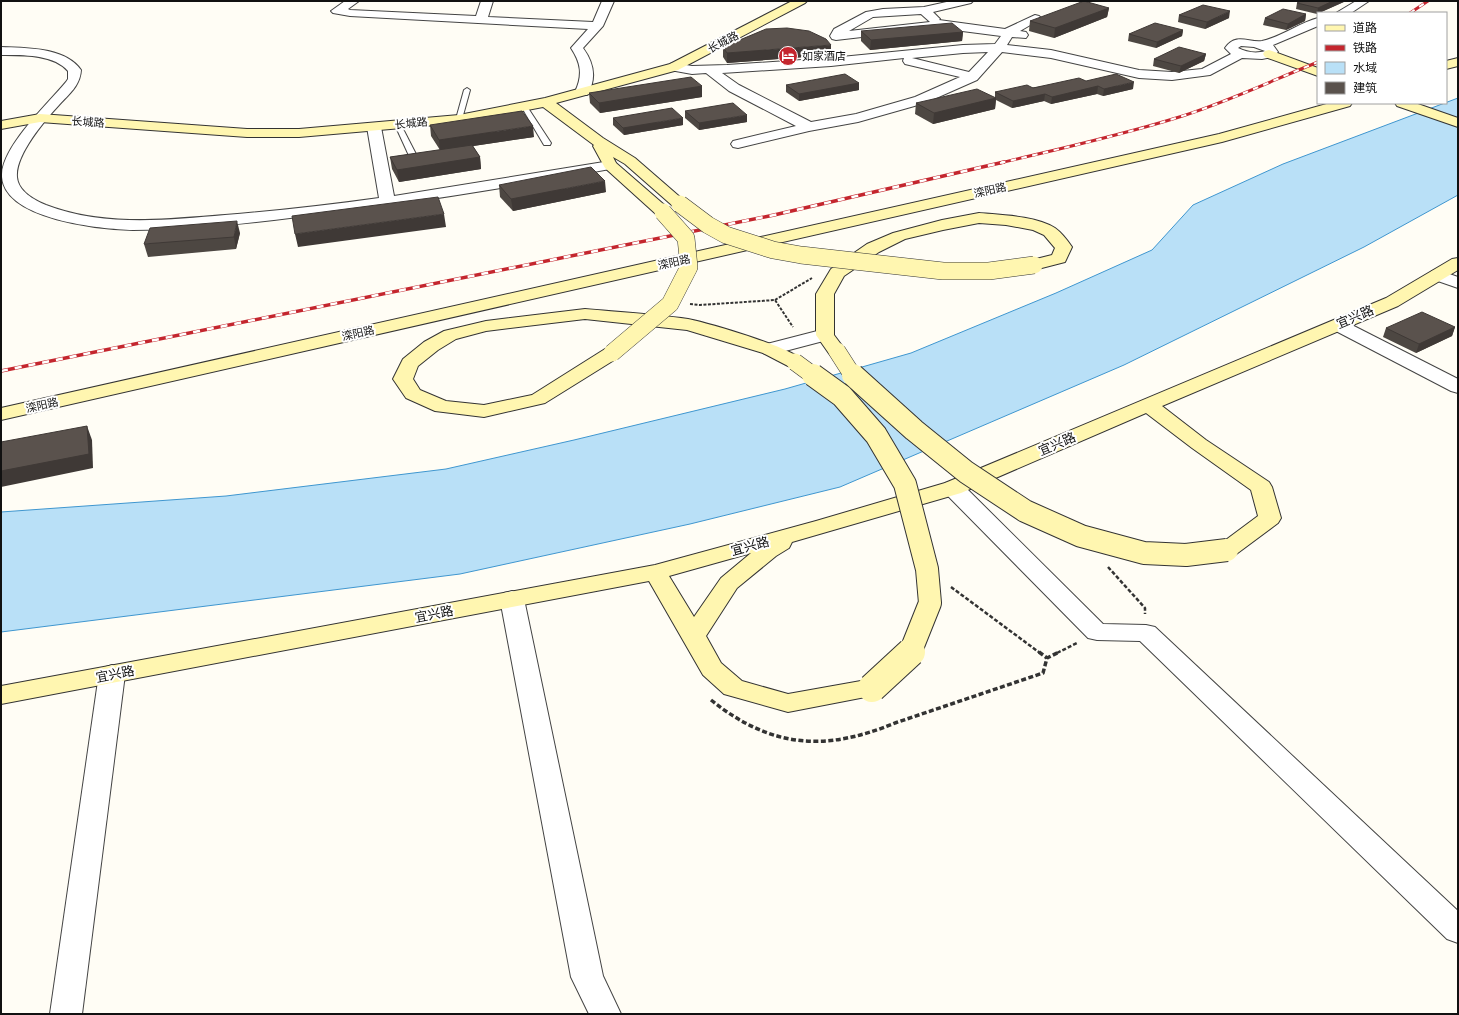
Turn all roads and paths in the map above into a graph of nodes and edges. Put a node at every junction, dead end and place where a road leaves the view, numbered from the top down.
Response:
1 (353, 1) edge
2 (487, 1) edge
3 (608, 1) edge
4 (801, 1) edge
5 (967, 1) edge
6 (1363, 1) edge
7 (924, 10) junction
8 (1344, 12) edge
9 (1035, 18) edge
10 (481, 20) junction
11 (1317, 23) edge
12 (939, 24) junction
13 (597, 26) junction
14 (1009, 32) junction
15 (836, 36) junction
16 (1034, 38) edge
17 (1049, 42) edge
18 (999, 48) junction
19 (1266, 49) junction
20 (1, 51) edge
21 (851, 51) dead end
22 (1094, 55) dead end
23 (878, 57) junction
24 (1458, 62) edge
25 (1447, 65) edge
26 (674, 67) junction
27 (710, 70) junction
28 (1458, 70) edge
29 (1317, 72) edge
30 (1447, 74) edge
31 (972, 77) junction
32 (467, 90) dead end
33 (582, 92) junction
34 (1317, 101) edge
35 (546, 102) junction
36 (1341, 104) edge
37 (1405, 104) edge
38 (524, 106) junction
39 (40, 118) junction
40 (459, 118) junction
41 (1458, 124) edge
42 (1, 125) edge
43 (398, 125) junction
44 (374, 127) junction
45 (809, 127) junction
46 (598, 141) junction
47 (547, 143) dead end
48 (738, 144) dead end
49 (415, 160) edge
50 (610, 165) junction
51 (386, 202) junction
52 (872, 217) junction
53 (899, 236) junction
54 (1458, 263) edge
55 (1448, 279) edge
56 (700, 305) dead end
57 (473, 307) junction
58 (1338, 325) junction
59 (486, 326) junction
60 (802, 341) junction
61 (831, 343) junction
62 (770, 349) junction
63 (1458, 388) edge
64 (1, 404) edge
65 (1149, 406) junction
66 (1, 414) edge
67 (953, 488) junction
68 (795, 534) junction
69 (1105, 564) dead end
70 (927, 569) junction
71 (655, 572) junction
72 (512, 599) junction
73 (1144, 608) dead end
74 (1097, 632) junction
75 (694, 636) junction
76 (112, 674) junction
77 (1, 695) edge
78 (1458, 930) edge
79 (66, 1014) edge
80 (605, 1014) edge

1 - 10 street
2 - 10 street
3 - 13 street
4 - 26 street, 长城路
5 - 7 street
6 - 8 street
7 - 12 street
7 - 15 street
9 - 14 street
10 - 13 street
11 - 19 street
12 - 14 street
12 - 15 street
13 - 33 street
14 - 16 street
14 - 18 street
15 - 21 street
17 - 22 street
18 - 19 street
18 - 23 street
18 - 31 street
19 - 29 street
20 - 39 street
23 - 27 street
23 - 31 street
24 - 25 street
26 - 27 street
26 - 33 street, 长城路
27 - 45 street
28 - 30 street
31 - 45 street
32 - 40 lane
33 - 35 street, 长城路
34 - 64 street, 滦阳路
35 - 38 street, 长城路
35 - 46 street
36 - 52 street, 滦阳路
37 - 41 street
38 - 40 street, 长城路
38 - 47 lane
39 - 42 street, 长城路
39 - 44 street, 长城路
39 - 51 street
40 - 43 street, 长城路
43 - 44 street, 长城路
43 - 49 lane
44 - 51 street
45 - 48 street
46 - 50 street
46 - 53 street, bridge
50 - 51 street
50 - 59 street, bridge
52 - 53 street
52 - 57 street, 滦阳路
53 - 61 street
54 - 55 street, 宜兴路
55 - 58 street, 宜兴路
56 - 60 path
57 - 59 street
57 - 66 street, 滦阳路
58 - 63 street
58 - 65 street, 宜兴路
59 - 62 street
60 - 61 street
60 - 62 street
61 - 65 street, bridge
62 - 70 street, bridge
65 - 67 street, 宜兴路
67 - 68 street, 宜兴路
67 - 74 street
68 - 71 street, 宜兴路
68 - 75 street
69 - 73 path
70 - 74 path
70 - 75 street, bridge
71 - 72 street, 宜兴路
71 - 75 street
72 - 76 street, 宜兴路
72 - 80 street
74 - 78 street
76 - 77 street, 宜兴路
76 - 79 street

